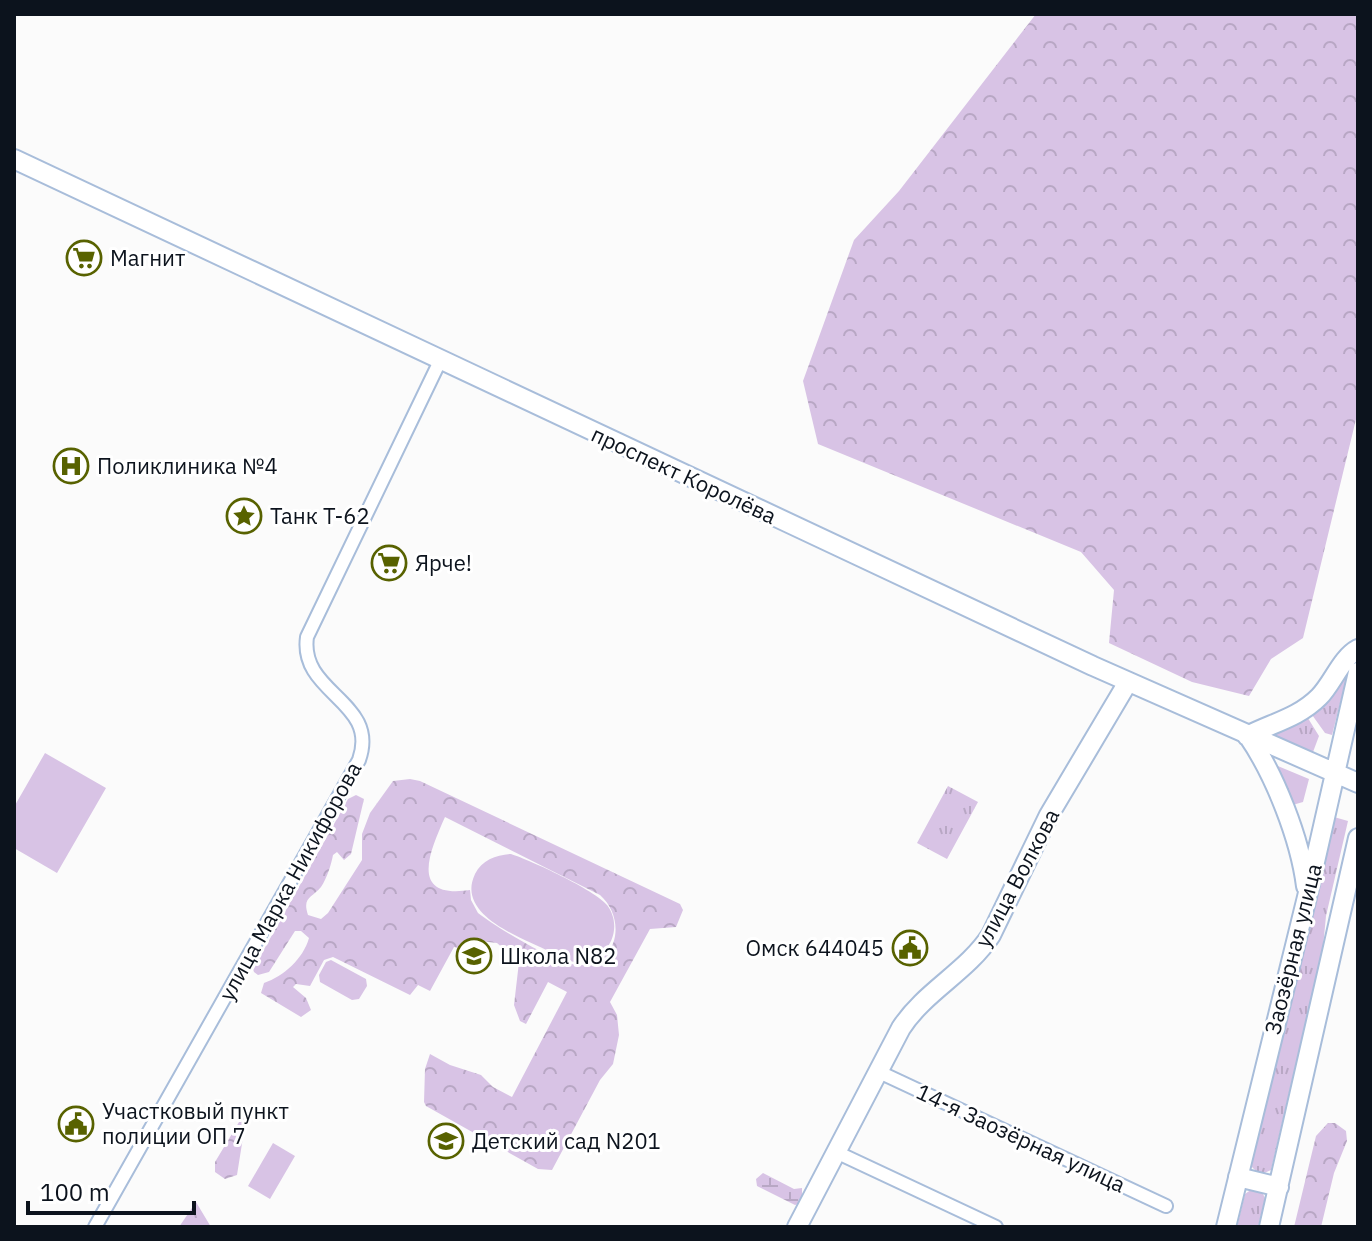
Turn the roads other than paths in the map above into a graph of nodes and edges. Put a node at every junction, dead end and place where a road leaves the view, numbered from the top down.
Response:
1 (14, 159) edge
2 (440, 361) junction
3 (1358, 649) edge
4 (1358, 672) edge
5 (1128, 682) junction
6 (1247, 736) junction
7 (1335, 773) junction
8 (1358, 783) edge
9 (1358, 838) edge
10 (1358, 888) edge
11 (1307, 897) junction
12 (1342, 906) junction
13 (877, 1071) junction
14 (836, 1152) junction
15 (1238, 1177) junction
16 (1279, 1187) junction
17 (1166, 1206) dead end
18 (95, 1227) edge
19 (797, 1227) edge
20 (996, 1227) edge
21 (1226, 1227) edge
22 (1269, 1227) edge

1 - 2 main road, проспект Королёва
2 - 5 main road, проспект Королёва
2 - 18 street, улица Марка Никифорова
3 - 6 main road
4 - 7 main road, Заозёрная улица
5 - 6 main road, проспект Королёва
5 - 13 main road, улица Волкова
6 - 7 main road, проспект Королёва
6 - 11 main road
7 - 8 main road, проспект Королёва
7 - 11 main road, Заозёрная улица
9 - 12 main road, Заозёрная улица
10 - 12 main road
11 - 15 main road, Заозёрная улица
12 - 16 main road, Заозёрная улица
13 - 14 main road, улица Волкова
13 - 17 street, 14-я Заозёрная улица
14 - 19 main road, улица Волкова
14 - 20 street
15 - 16 main road
15 - 21 main road, Заозёрная улица
16 - 22 main road, Заозёрная улица

